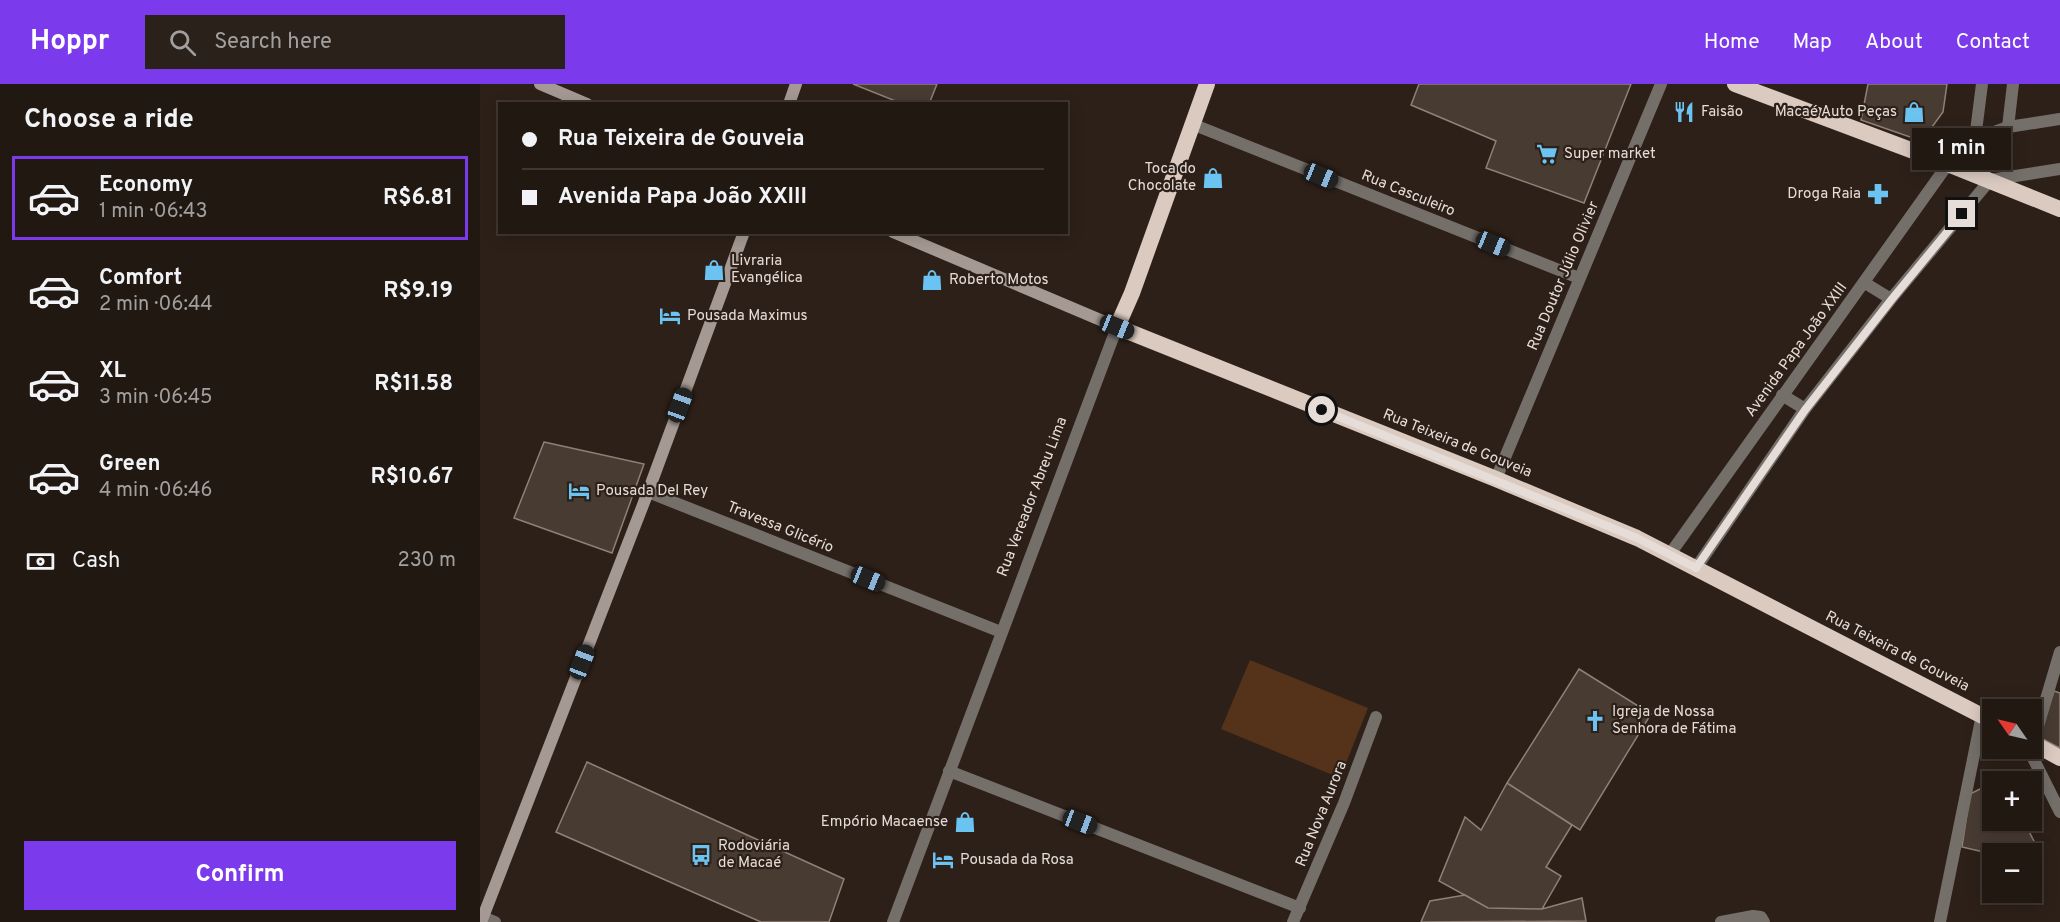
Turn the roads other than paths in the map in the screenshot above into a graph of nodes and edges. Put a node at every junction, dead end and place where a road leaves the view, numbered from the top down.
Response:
1 (540, 84) edge
2 (796, 84) edge
3 (1207, 84) edge
4 (1661, 84) edge
5 (1736, 84) edge
6 (1982, 84) edge
7 (2013, 84) edge
8 (581, 102) edge
9 (790, 102) edge
10 (2060, 119) edge
11 (1192, 124) junction
12 (2008, 127) junction
13 (1975, 139) junction
14 (1948, 164) junction
15 (2060, 169) edge
16 (1990, 180) junction
17 (2060, 209) edge
18 (743, 234) edge
19 (898, 234) edge
20 (1579, 278) junction
21 (1865, 283) junction
22 (1892, 299) junction
23 (1117, 327) junction
24 (1782, 395) junction
25 (1805, 410) junction
26 (1496, 479) junction
27 (648, 492) junction
28 (1670, 554) junction
29 (1696, 568) junction
30 (1001, 632) junction
31 (2060, 652) edge
32 (2042, 710) edge
33 (1982, 715) edge
34 (1376, 717) dead end
35 (1982, 740) edge
36 (2042, 750) edge
37 (2060, 758) edge
38 (2037, 759) edge
39 (949, 771) junction
40 (2060, 812) edge
41 (1300, 909) junction
42 (481, 919) edge
43 (1763, 920) edge
44 (495, 922) edge
45 (893, 922) edge
46 (1293, 922) edge
47 (1721, 922) edge
48 (1940, 922) edge

1 - 8 main road
2 - 9 main road
3 - 11 highway, Rua Vereador Abreu Lima
4 - 20 street, Rua Doutor Júlio Olivier
5 - 14 highway
6 - 13 street
7 - 12 street
10 - 12 street
11 - 20 street, Rua Casculeiro
11 - 23 highway, Rua Vereador Abreu Lima
12 - 13 street
13 - 14 street, Avenida Papa João XXIII
14 - 16 highway
14 - 21 street, Avenida Papa João XXIII
15 - 16 street
16 - 17 highway
16 - 22 street
18 - 27 main road
19 - 23 main road, Rua Teixeira de Gouveia
20 - 26 street, Rua Doutor Júlio Olivier
21 - 22 street
21 - 24 street, Avenida Papa João XXIII
22 - 25 street
23 - 26 highway, Rua Teixeira de Gouveia
23 - 30 street, Rua Vereador Abreu Lima
24 - 25 street
24 - 28 street, Avenida Papa João XXIII
25 - 29 street
26 - 28 highway, Rua Teixeira de Gouveia
27 - 30 street, Travessa Glicério
27 - 42 main road
28 - 29 highway, Rua Teixeira de Gouveia
29 - 33 highway, Rua Teixeira de Gouveia
30 - 39 street, Rua Vereador Abreu Lima
31 - 32 street
34 - 41 street, Rua Nova Aurora
35 - 48 street
36 - 37 highway
38 - 40 street
39 - 41 street
39 - 45 street, Rua Vereador Abreu Lima
41 - 46 street, Rua Nova Aurora
42 - 44 street
43 - 47 street

